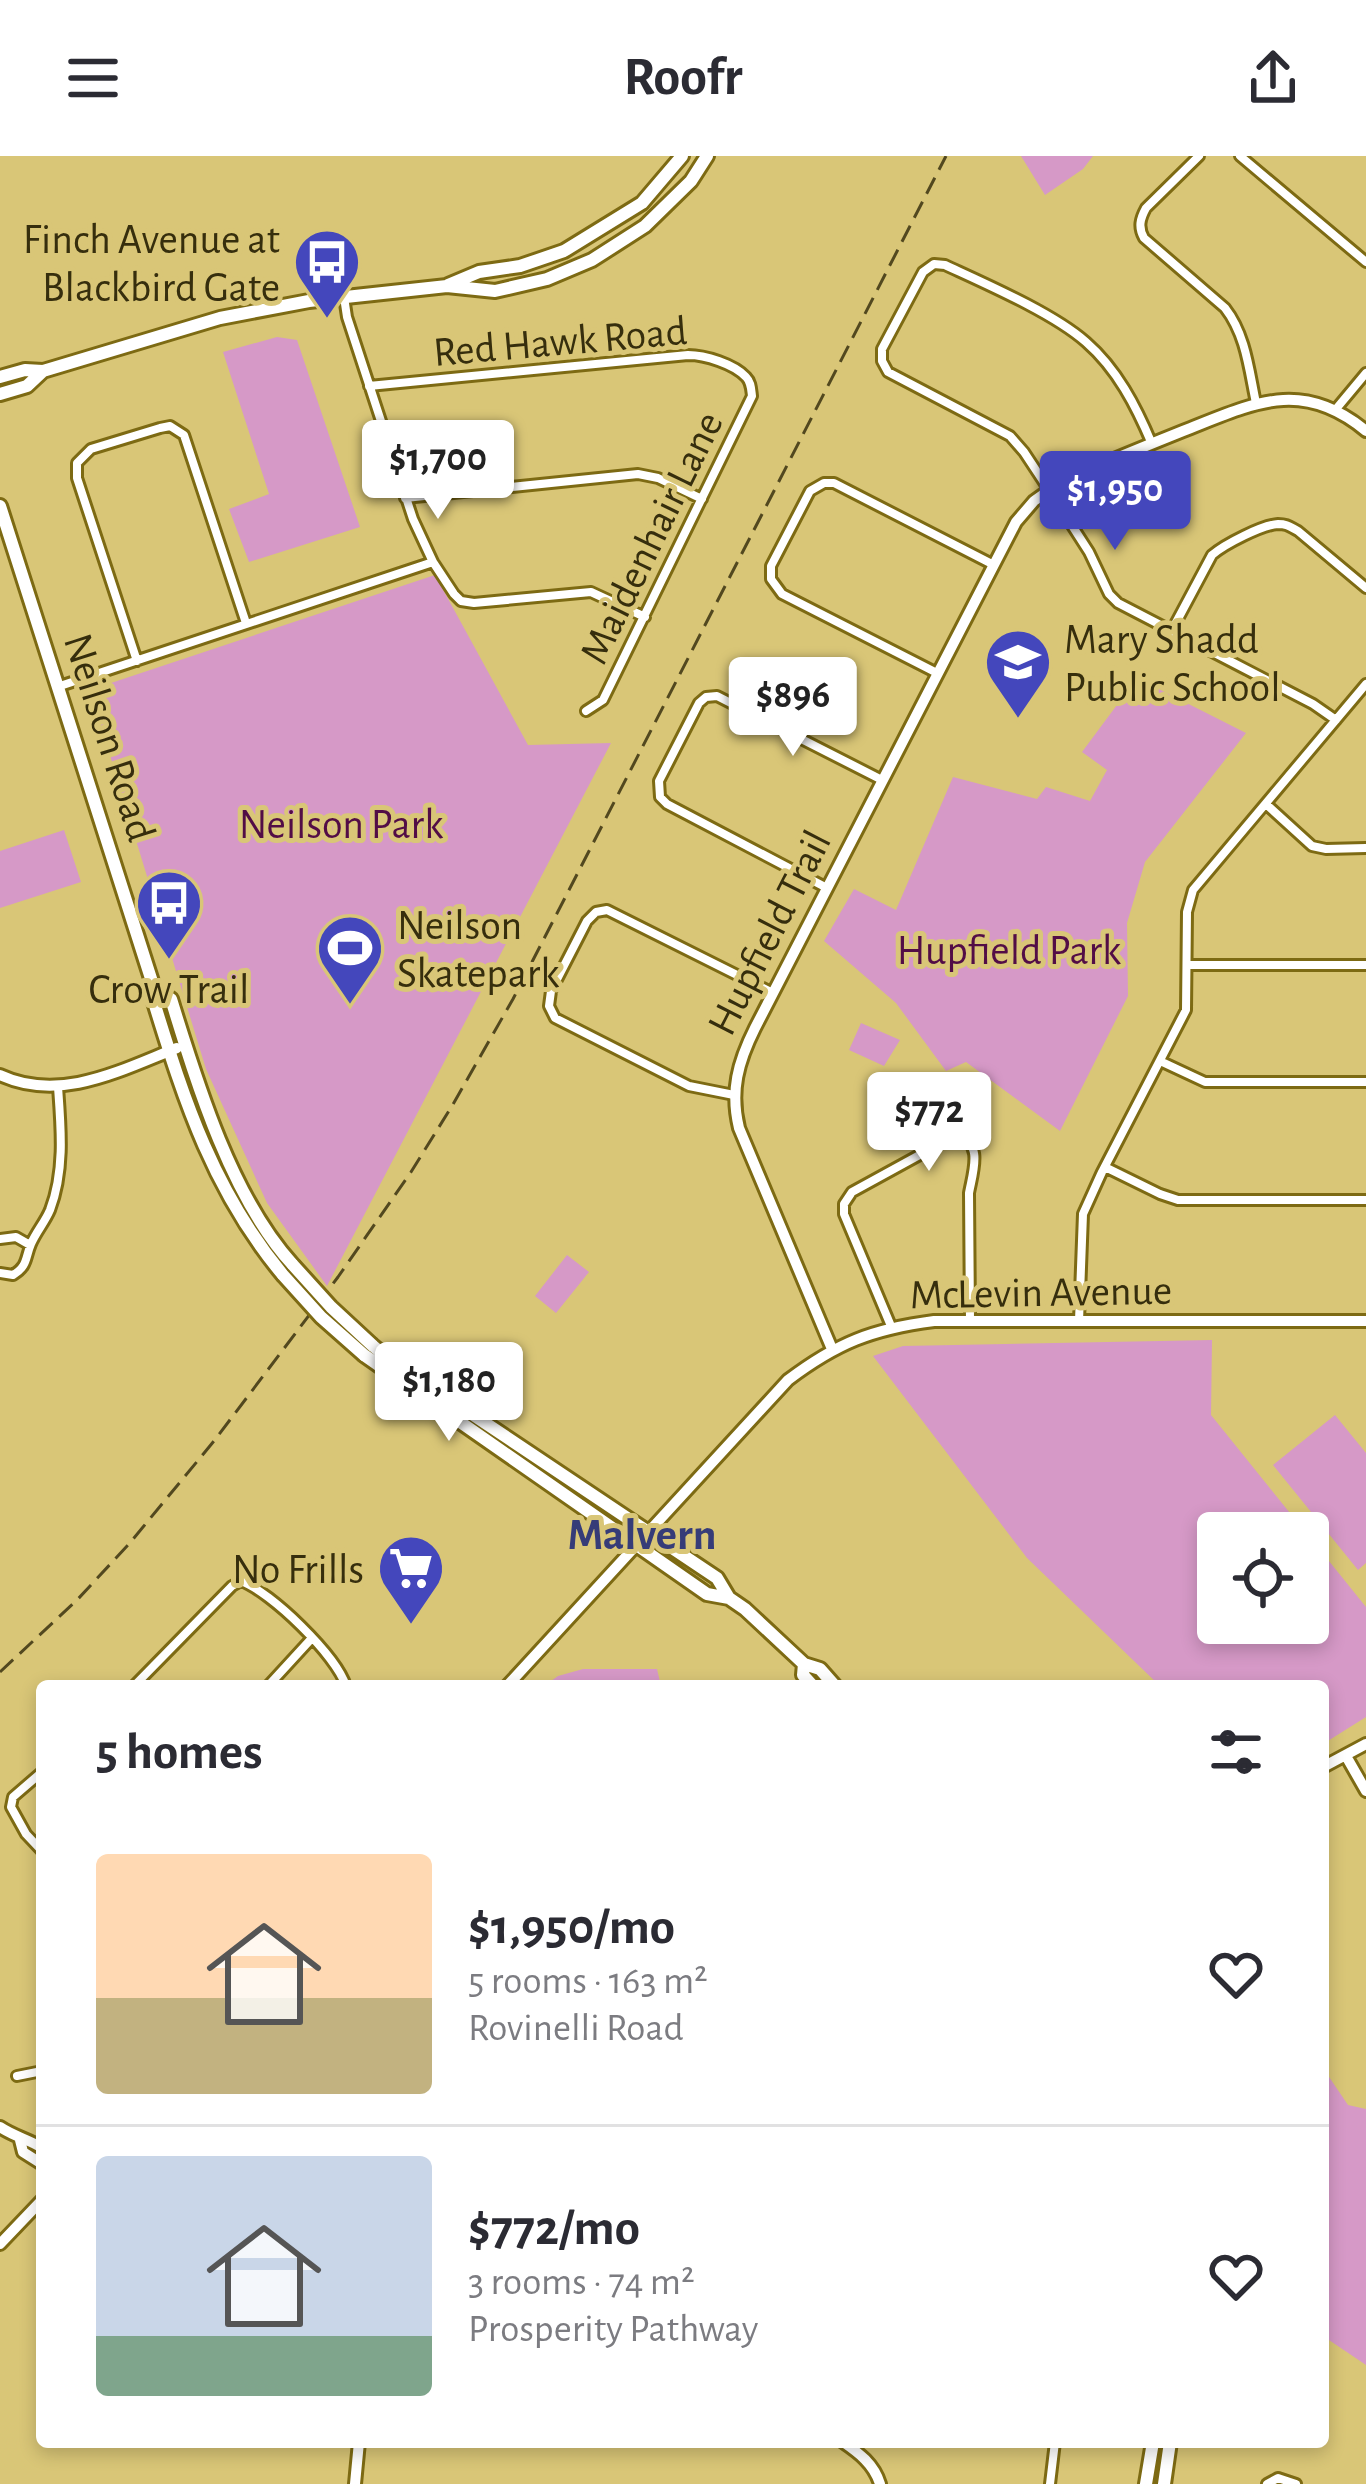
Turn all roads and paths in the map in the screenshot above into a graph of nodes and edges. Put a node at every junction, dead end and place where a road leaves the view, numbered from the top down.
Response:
1 (682, 156) edge
2 (707, 156) edge
3 (1199, 156) edge
4 (1240, 156) edge
5 (1366, 262) edge
6 (447, 286) junction
7 (344, 297) junction
8 (44, 371) junction
9 (1366, 373) edge
10 (0, 377) edge
11 (749, 381) joint
12 (369, 386) junction
13 (0, 394) edge
14 (1256, 403) junction
15 (1336, 409) junction
16 (1366, 431) edge
17 (1152, 444) junction
18 (1047, 489) junction
19 (405, 498) junction
20 (702, 499) junction
21 (0, 506) edge
22 (434, 562) junction
23 (992, 564) junction
24 (1366, 588) edge
25 (645, 616) junction
26 (245, 623) junction
27 (1172, 630) junction
28 (137, 661) junction
29 (937, 673) junction
30 (1366, 684) edge
31 (60, 686) junction
32 (586, 711) dead end
33 (1336, 720) junction
34 (882, 780) junction
35 (1267, 805) junction
36 (1366, 848) edge
37 (827, 888) junction
38 (1188, 965) junction
39 (1366, 965) edge
40 (155, 991) junction
41 (772, 993) junction
42 (186, 1045) junction
43 (169, 1051) junction
44 (1160, 1061) junction
45 (0, 1075) edge
46 (1366, 1082) edge
47 (58, 1087) junction
48 (734, 1095) junction
49 (1105, 1166) junction
50 (1366, 1200) edge
51 (0, 1239) edge
52 (30, 1245) junction
53 (288, 1270) junction
54 (0, 1273) edge
55 (970, 1321) junction
56 (1079, 1321) junction
57 (1366, 1321) edge
58 (891, 1326) junction
59 (832, 1349) junction
60 (642, 1537) junction
61 (311, 1639) junction
62 (804, 1664) junction
63 (140, 1680) edge
64 (273, 1680) edge
65 (344, 1680) edge
66 (512, 1680) edge
67 (808, 1680) edge
68 (830, 1680) edge
69 (1366, 1744) edge
70 (1346, 1756) junction
71 (1329, 1764) edge
72 (36, 1777) edge
73 (1366, 1791) edge
74 (36, 1845) edge
75 (36, 2073) edge
76 (17, 2076) dead end
77 (0, 2127) edge
78 (20, 2140) junction
79 (36, 2144) edge
80 (36, 2160) edge
81 (36, 2206) edge
82 (0, 2244) edge
83 (358, 2448) edge
84 (852, 2448) edge
85 (1054, 2448) edge
86 (1152, 2448) edge
87 (1169, 2448) edge
88 (355, 2484) edge
89 (880, 2484) edge
90 (1050, 2484) edge
91 (1147, 2484) edge
92 (1164, 2484) edge
93 (1267, 2484) edge
94 (1296, 2484) edge

1 - 6 main road
2 - 6 main road
3 - 14 street
4 - 5 street
6 - 7 main road
7 - 8 main road
7 - 12 street
8 - 10 main road
8 - 13 main road
9 - 15 street
11 - 12 street, Red Hawk Road
11 - 20 street, Maidenhair Lane
12 - 19 street
14 - 15 street, Hupfield Trail
14 - 17 street, Hupfield Trail
15 - 16 street, Hupfield Trail
17 - 18 street, Hupfield Trail
17 - 18 street
18 - 23 street, Hupfield Trail
18 - 27 street
19 - 20 street
19 - 22 street
20 - 25 street, Maidenhair Lane
21 - 31 main road, Neilson Road
22 - 25 street
22 - 26 street
23 - 29 street, Hupfield Trail
23 - 29 street
24 - 27 street
25 - 32 street, Maidenhair Lane
26 - 28 street
26 - 28 street
27 - 33 street
28 - 31 street
29 - 34 street, Hupfield Trail
30 - 33 street
31 - 40 main road, Neilson Road
33 - 35 street
34 - 37 street, Hupfield Trail
34 - 37 street
35 - 36 street
35 - 38 street
37 - 41 street, Hupfield Trail
38 - 39 street
38 - 44 street
40 - 42 main road, Neilson Road
40 - 43 main road, Neilson Road
41 - 48 street, Hupfield Trail
41 - 48 street
42 - 43 street
42 - 53 main road, Neilson Road
43 - 47 street
43 - 53 main road, Neilson Road
44 - 46 street
44 - 49 street
45 - 47 street
47 - 52 street
48 - 59 street, Hupfield Trail
49 - 50 street
49 - 56 street
51 - 52 street
52 - 54 street
53 - 60 main road, Neilson Road, bridge
55 - 56 street, McLevin Avenue
55 - 58 street, McLevin Avenue
55 - 58 street
56 - 57 street, McLevin Avenue
58 - 59 street, McLevin Avenue
59 - 60 street, McLevin Avenue
60 - 62 main road, Neilson Road
60 - 66 street, McLevin Avenue
61 - 63 street
61 - 64 street
61 - 65 street
62 - 67 main road, Neilson Road
62 - 68 main road, Neilson Road
69 - 70 street
70 - 71 street
70 - 73 street
72 - 74 street
75 - 76 street
77 - 78 street
78 - 79 street
78 - 80 street
81 - 82 street
83 - 88 street
84 - 89 street
85 - 90 street
86 - 91 main road
87 - 92 main road
93 - 94 street

